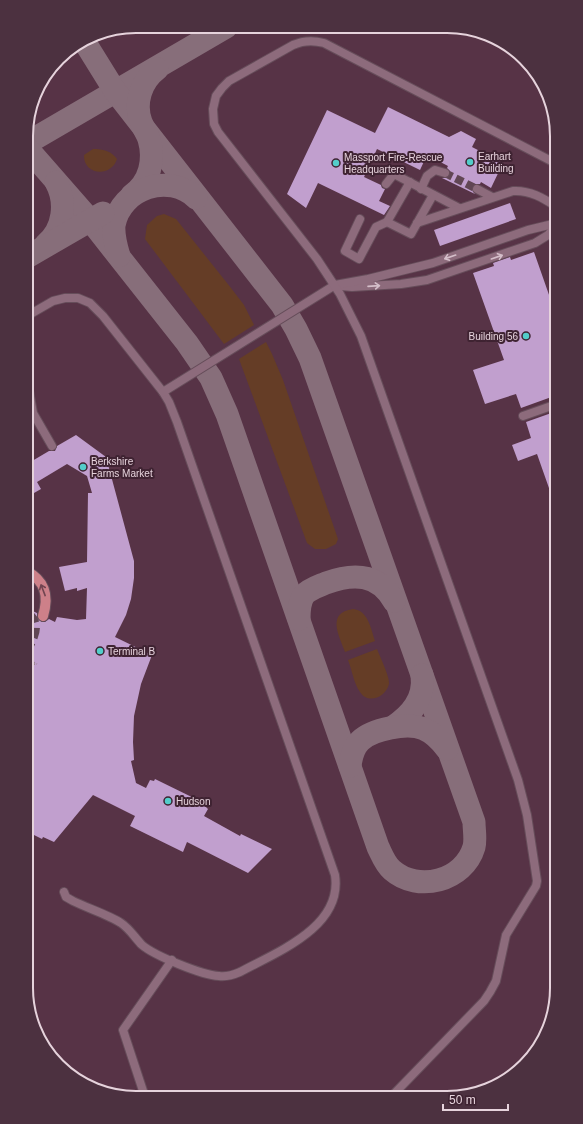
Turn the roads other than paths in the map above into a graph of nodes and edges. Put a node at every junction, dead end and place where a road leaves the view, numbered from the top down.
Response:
1 (550, 160) edge
2 (445, 173) tunnel mouth
3 (410, 182) junction
4 (386, 184) dead end
5 (421, 188) junction
6 (477, 190) tunnel mouth
7 (433, 195) junction
8 (492, 197) junction
9 (550, 203) edge
10 (459, 208) junction
11 (360, 219) dead end
12 (388, 222) junction
13 (417, 223) junction
14 (550, 225) edge
15 (550, 231) edge
16 (514, 235) junction
17 (518, 249) junction
18 (335, 285) junction
19 (33, 312) edge
20 (163, 392) junction
21 (550, 406) edge
22 (33, 414) edge
23 (523, 416) dead end
24 (52, 446) dead end
25 (33, 576) edge
26 (43, 616) dead end
27 (64, 892) dead end
28 (172, 960) junction
29 (143, 1091) edge
30 (397, 1091) edge

1 - 18 lane
2 - 5 lane
3 - 4 lane
3 - 5 lane
3 - 12 lane
5 - 7 lane
6 - 8 lane
7 - 10 lane
7 - 13 lane
8 - 9 lane
8 - 10 lane
10 - 13 lane
11 - 12 lane
12 - 13 lane
14 - 16 lane
15 - 17 lane
16 - 17 lane
16 -> 18 lane
18 -> 17 lane
18 - 20 lane
18 - 30 lane
19 - 20 lane
20 - 28 lane
21 - 23 lane
22 - 24 lane
26 -> 25 main road
27 - 28 lane
28 - 29 lane

